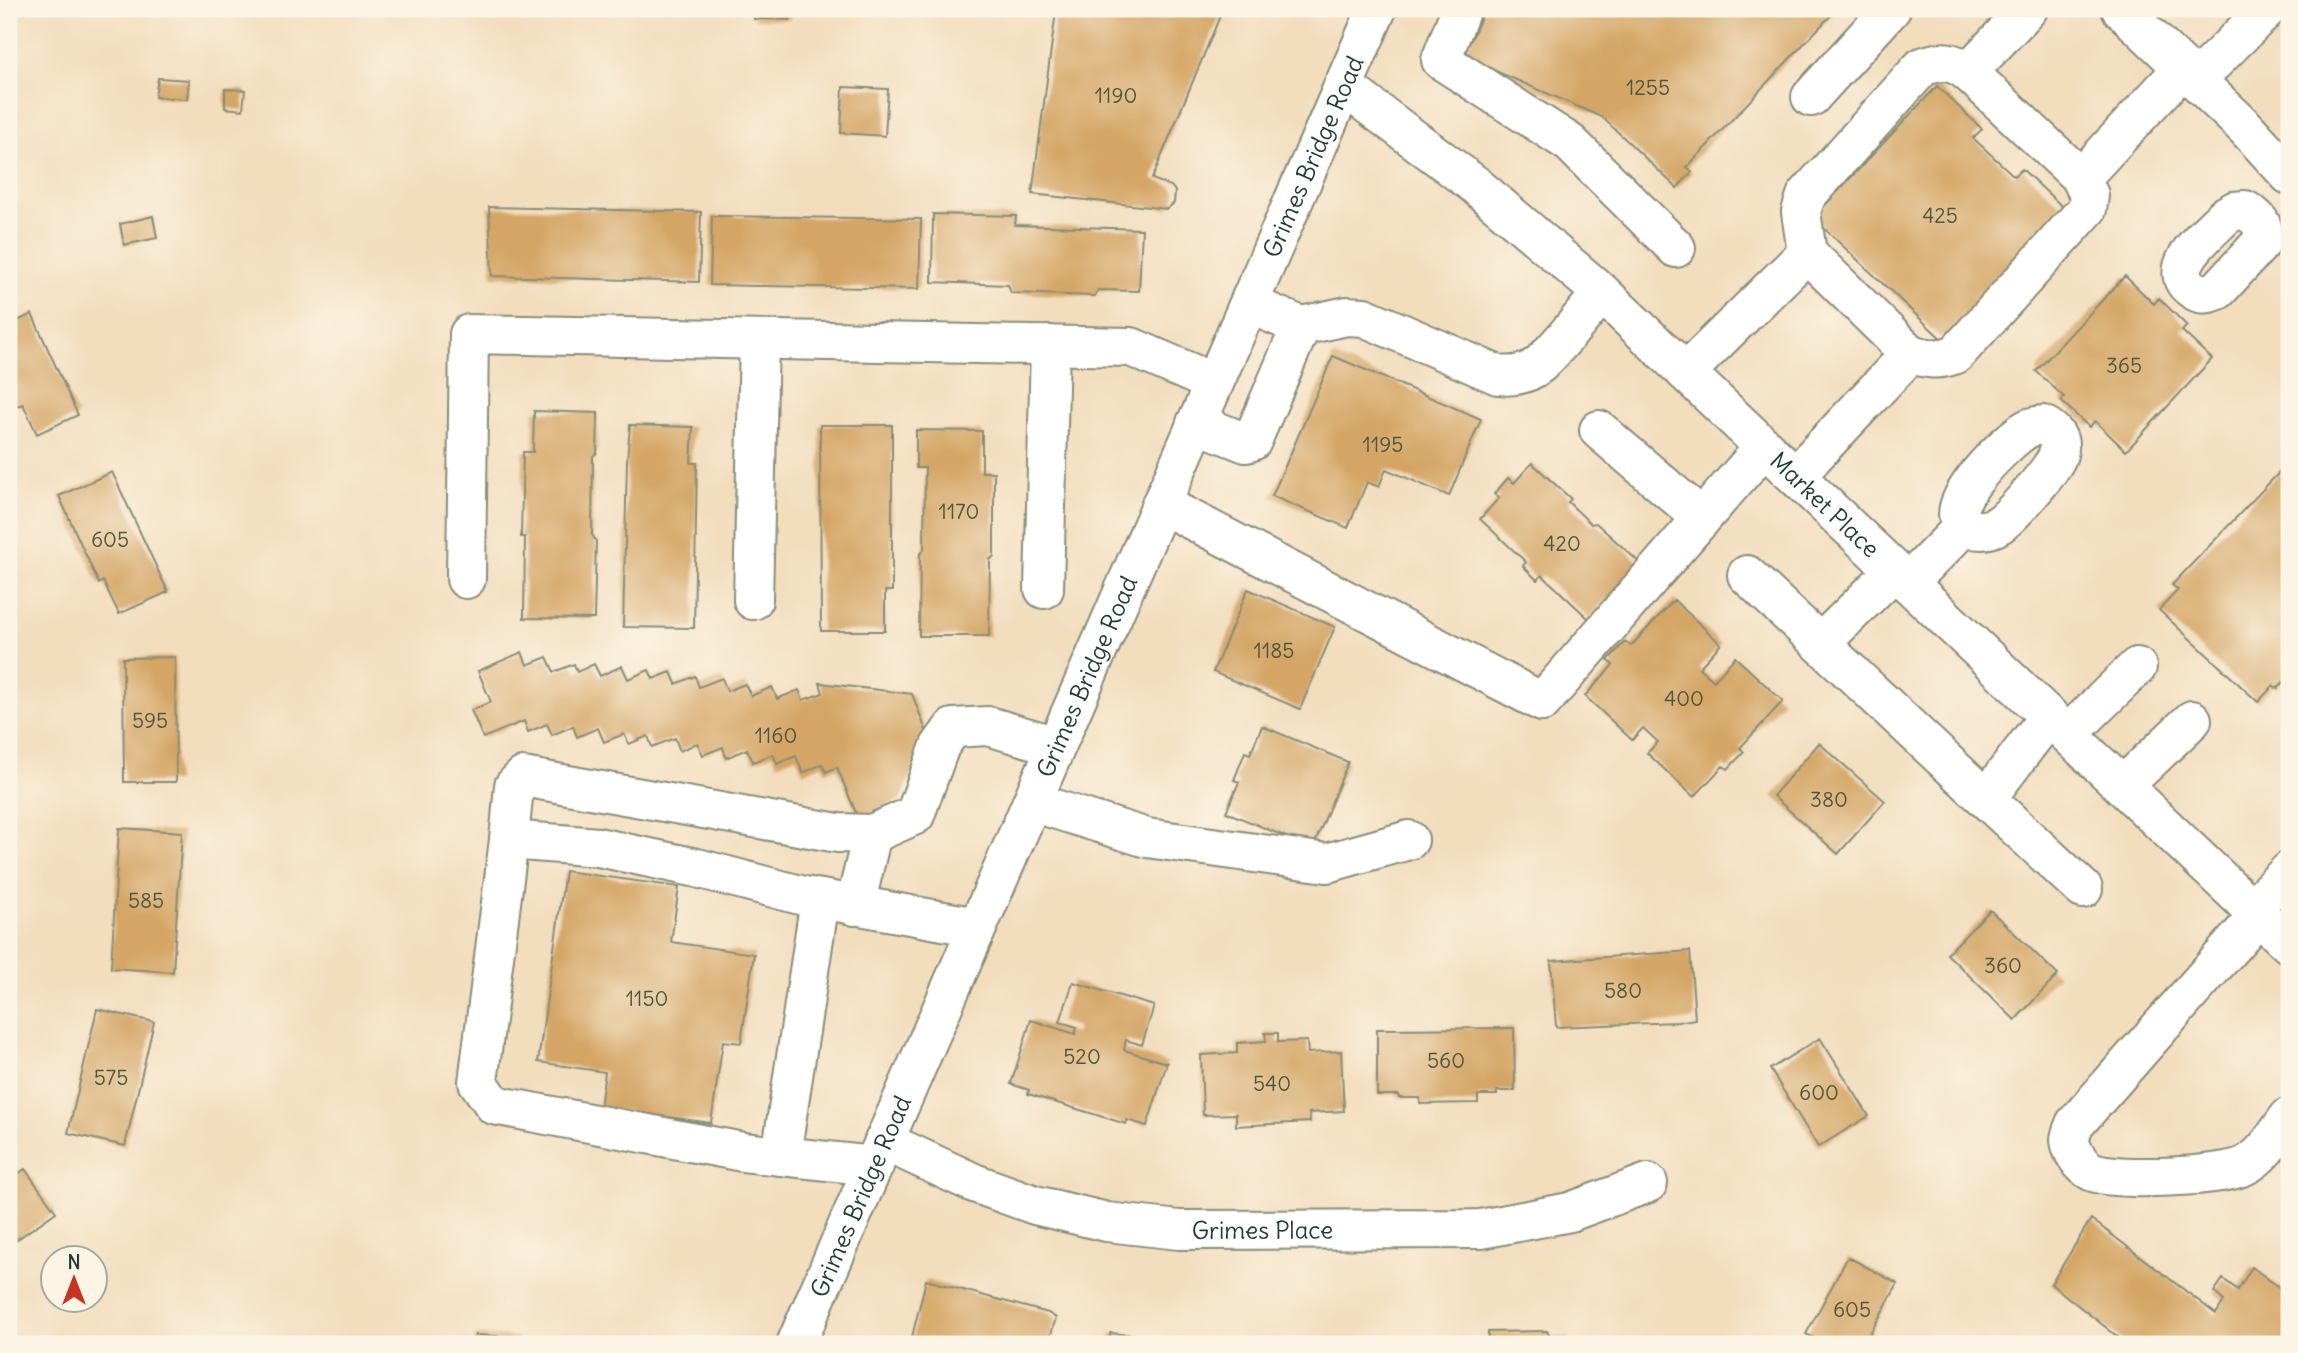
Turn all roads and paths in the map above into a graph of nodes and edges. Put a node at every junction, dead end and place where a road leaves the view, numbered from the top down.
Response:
1 (1377, 9) edge
2 (1461, 9) edge
3 (1891, 9) edge
4 (2028, 9) edge
5 (2121, 9) edge
6 (2267, 9) edge
7 (1968, 72) junction
8 (2190, 74) junction
9 (1343, 86) junction
10 (1811, 97) dead end
11 (2289, 175) edge
12 (2081, 178) junction
13 (2289, 180) edge
14 (2255, 215) dead end
15 (1676, 248) dead end
16 (1807, 253) junction
17 (1602, 293) junction
18 (1249, 304) junction
19 (1301, 326) junction
20 (758, 340) junction
21 (1050, 345) junction
22 (1910, 354) junction
23 (1686, 372) junction
24 (1214, 383) junction
25 (1196, 423) junction
26 (1599, 430) dead end
27 (1764, 447) junction
28 (1796, 475) junction
29 (1161, 504) junction
30 (1703, 518) junction
31 (1964, 526) dead end
32 (1747, 576) dead end
33 (1902, 577) junction
34 (466, 579) dead end
35 (1045, 589) dead end
36 (753, 600) dead end
37 (1821, 643) junction
38 (2137, 667) dead end
39 (2192, 720) dead end
40 (2058, 725) junction
41 (1056, 746) junction
42 (2123, 786) junction
43 (1986, 799) junction
44 (1032, 802) junction
45 (873, 834) junction
46 (509, 840) junction
47 (1409, 840) dead end
48 (2289, 871) edge
49 (2083, 889) dead end
50 (837, 902) junction
51 (2255, 912) junction
52 (978, 927) junction
53 (2289, 944) edge
54 (2289, 1117) edge
55 (879, 1154) junction
56 (781, 1156) junction
57 (1648, 1183) dead end
58 (796, 1344) edge

1 - 9 street, Grimes Bridge Road
2 - 15 street
3 - 10 street
4 - 7 street
5 - 8 street
6 - 8 street
7 - 12 street
7 - 16 street
8 - 11 street
8 - 12 street
9 - 17 street, Market Place
9 - 18 street, Grimes Bridge Road
12 - 22 street
13 - 14 street
16 - 22 street
16 - 23 street
17 - 19 street
17 - 23 street, Market Place
18 - 19 street
18 - 24 street, Grimes Bridge Road
19 - 25 street
20 - 21 street
20 - 34 street
20 - 36 street
21 - 24 street
21 - 35 street
22 - 28 street
23 - 27 street, Market Place
24 - 25 street, Grimes Bridge Road
25 - 29 street, Grimes Bridge Road
26 - 30 street
27 - 28 street, Market Place
27 - 30 street
28 - 33 street, Market Place
29 - 30 street
29 - 41 street, Grimes Bridge Road
31 - 33 street
32 - 37 street
33 - 37 street
33 - 40 street, Market Place
37 - 43 street
38 - 40 street
39 - 42 street
40 - 42 street, Market Place
40 - 43 street
41 - 44 street, Grimes Bridge Road
41 - 45 street
42 - 51 street, Market Place
43 - 49 street
44 - 47 street
44 - 52 street, Grimes Bridge Road
45 - 46 street, Grimes Place
45 - 50 street
46 - 50 street
46 - 56 street, Grimes Place
48 - 51 street
50 - 52 street
50 - 56 street
51 - 53 street, Market Place
51 - 54 street
52 - 55 street, Grimes Bridge Road
55 - 56 street, Grimes Place
55 - 57 street, Grimes Place
55 - 58 street, Grimes Bridge Road

